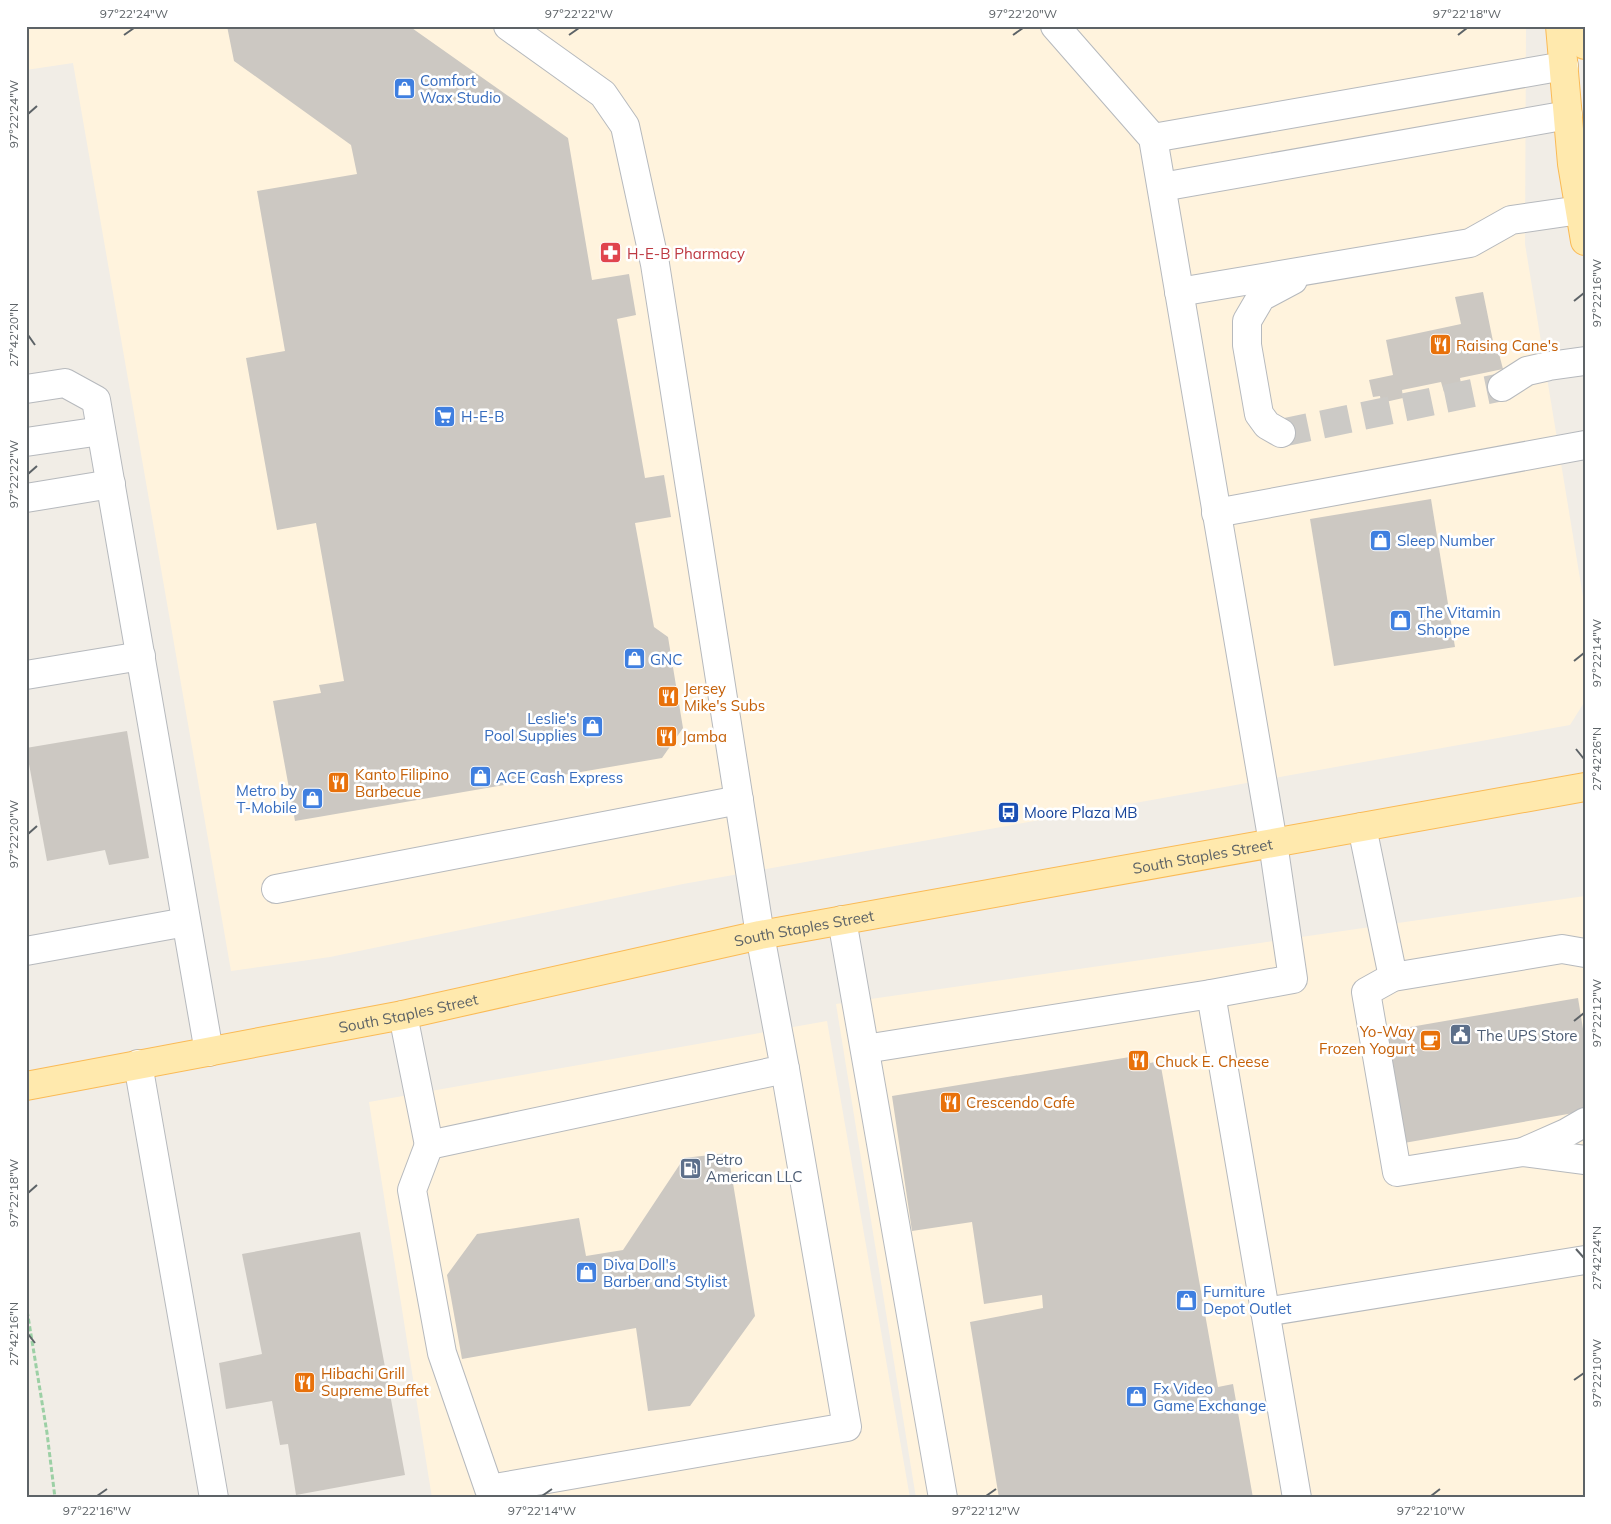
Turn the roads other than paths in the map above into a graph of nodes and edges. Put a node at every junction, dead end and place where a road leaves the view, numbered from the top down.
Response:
1 (508, 26) edge
2 (1055, 26) edge
3 (1560, 26) edge
4 (1571, 26) edge
5 (1585, 45) edge
6 (1564, 66) junction
7 (1568, 115) junction
8 (1153, 138) junction
9 (1162, 187) junction
10 (1580, 210) junction
11 (1585, 241) edge
12 (1317, 268) junction
13 (1179, 292) junction
14 (1585, 361) edge
15 (1502, 387) tunnel mouth
16 (26, 389) edge
17 (101, 431) junction
18 (1281, 432) dead end
19 (26, 442) edge
20 (1585, 445) edge
21 (111, 484) junction
22 (26, 498) edge
23 (1216, 513) junction
24 (140, 656) junction
25 (26, 675) edge
26 (1585, 787) edge
27 (739, 800) junction
28 (1362, 827) junction
29 (1273, 843) junction
30 (276, 889) dead end
31 (842, 920) junction
32 (186, 922) junction
33 (760, 935) junction
34 (26, 951) edge
35 (1585, 953) edge
36 (1393, 977) junction
37 (1210, 994) junction
38 (403, 1015) junction
39 (866, 1049) junction
40 (209, 1052) junction
41 (138, 1064) junction
42 (785, 1069) junction
43 (26, 1086) edge
44 (1585, 1122) edge
45 (429, 1145) junction
46 (1522, 1152) junction
47 (1585, 1160) edge
48 (1585, 1260) edge
49 (1265, 1312) junction
50 (214, 1498) edge
51 (943, 1498) edge
52 (1297, 1498) edge

1 - 27 lane
2 - 8 lane
3 - 6 main road
4 - 5 main road
6 - 7 main road
6 - 8 lane
7 - 9 lane
7 - 10 main road
8 - 9 lane
9 - 13 lane
10 - 11 main road
10 - 12 lane
12 - 13 lane
12 - 18 lane
13 - 23 lane
14 - 15 lane
16 - 17 lane
17 - 19 lane
17 - 21 lane
20 - 23 lane
21 - 22 lane
21 - 24 lane
23 - 29 lane
24 - 25 lane
24 - 32 lane
26 - 28 main road, South Staples Street
27 - 30 lane
27 - 33 lane
28 - 29 main road, South Staples Street
28 - 36 lane
29 - 31 main road, South Staples Street
29 - 37 lane
31 - 33 main road, South Staples Street
31 - 39 lane
32 - 34 lane
32 - 40 lane
33 - 38 main road, South Staples Street
33 - 42 lane
35 - 36 lane
36 - 46 lane
37 - 39 lane
37 - 49 lane
38 - 40 main road, South Staples Street
38 - 45 lane
39 - 51 lane
40 - 41 main road, South Staples Street
41 - 43 main road, South Staples Street
41 - 50 lane
42 - 45 lane
42 - 45 lane
44 - 46 lane
46 - 47 lane
48 - 49 lane
49 - 52 lane

